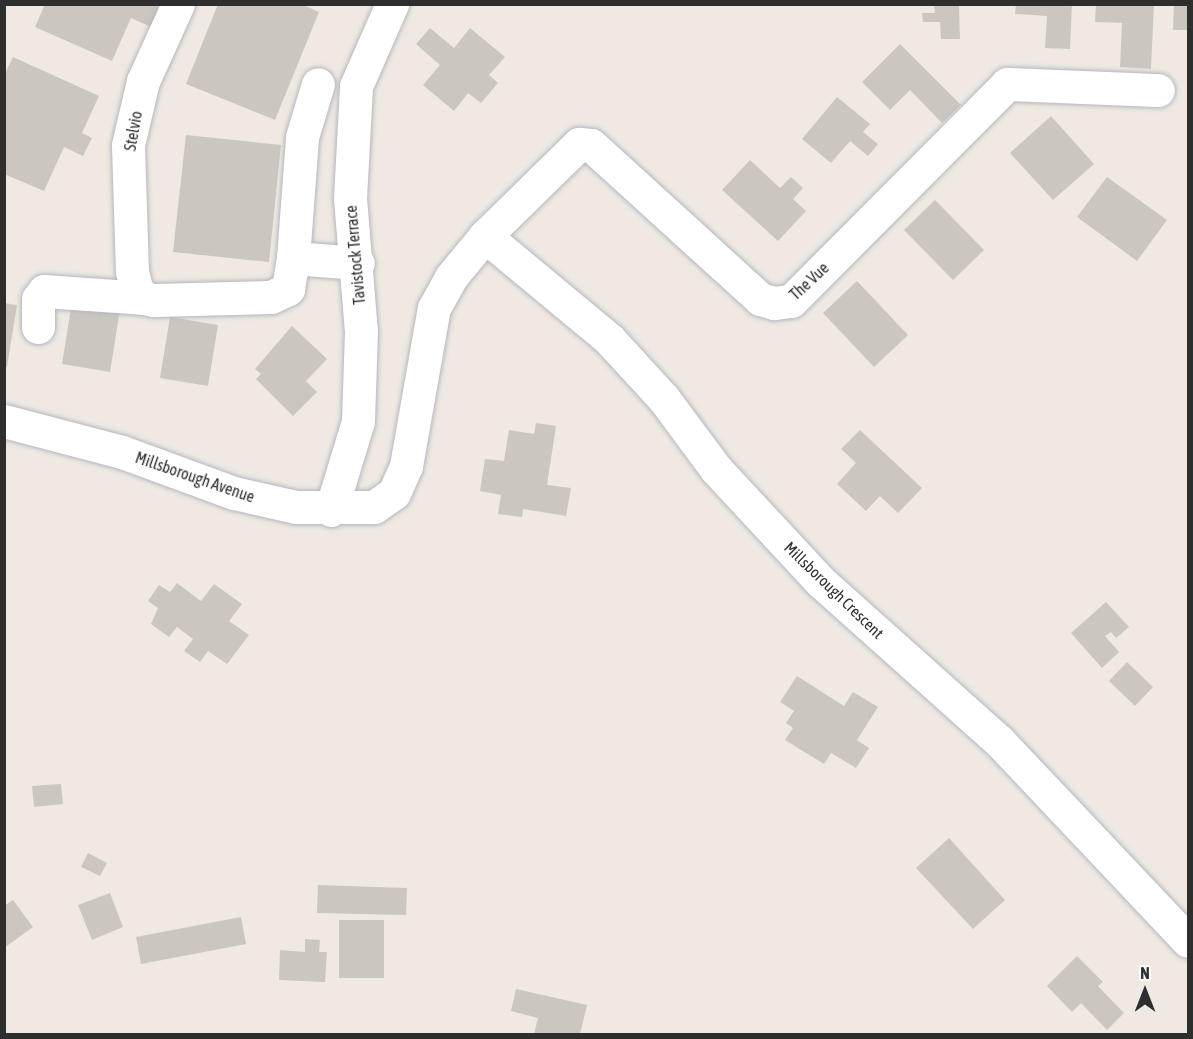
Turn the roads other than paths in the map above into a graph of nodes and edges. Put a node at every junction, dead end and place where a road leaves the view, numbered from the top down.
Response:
1 (178, 4) edge
2 (392, 4) edge
3 (318, 84) dead end
4 (1158, 90) dead end
5 (485, 236) junction
6 (308, 259) junction
7 (358, 263) junction
8 (143, 298) junction
9 (38, 327) dead end
10 (4, 421) edge
11 (331, 510) junction
12 (1188, 941) edge

1 - 8 street, Stelvio
2 - 7 street, Tavistock Terrace
3 - 6 street
4 - 5 street, The Vue
5 - 11 street, Millsborough Avenue
5 - 12 street, Millsborough Crescent
6 - 7 street
6 - 8 street
7 - 11 street, Tavistock Terrace
8 - 9 street
10 - 11 street, Millsborough Avenue

